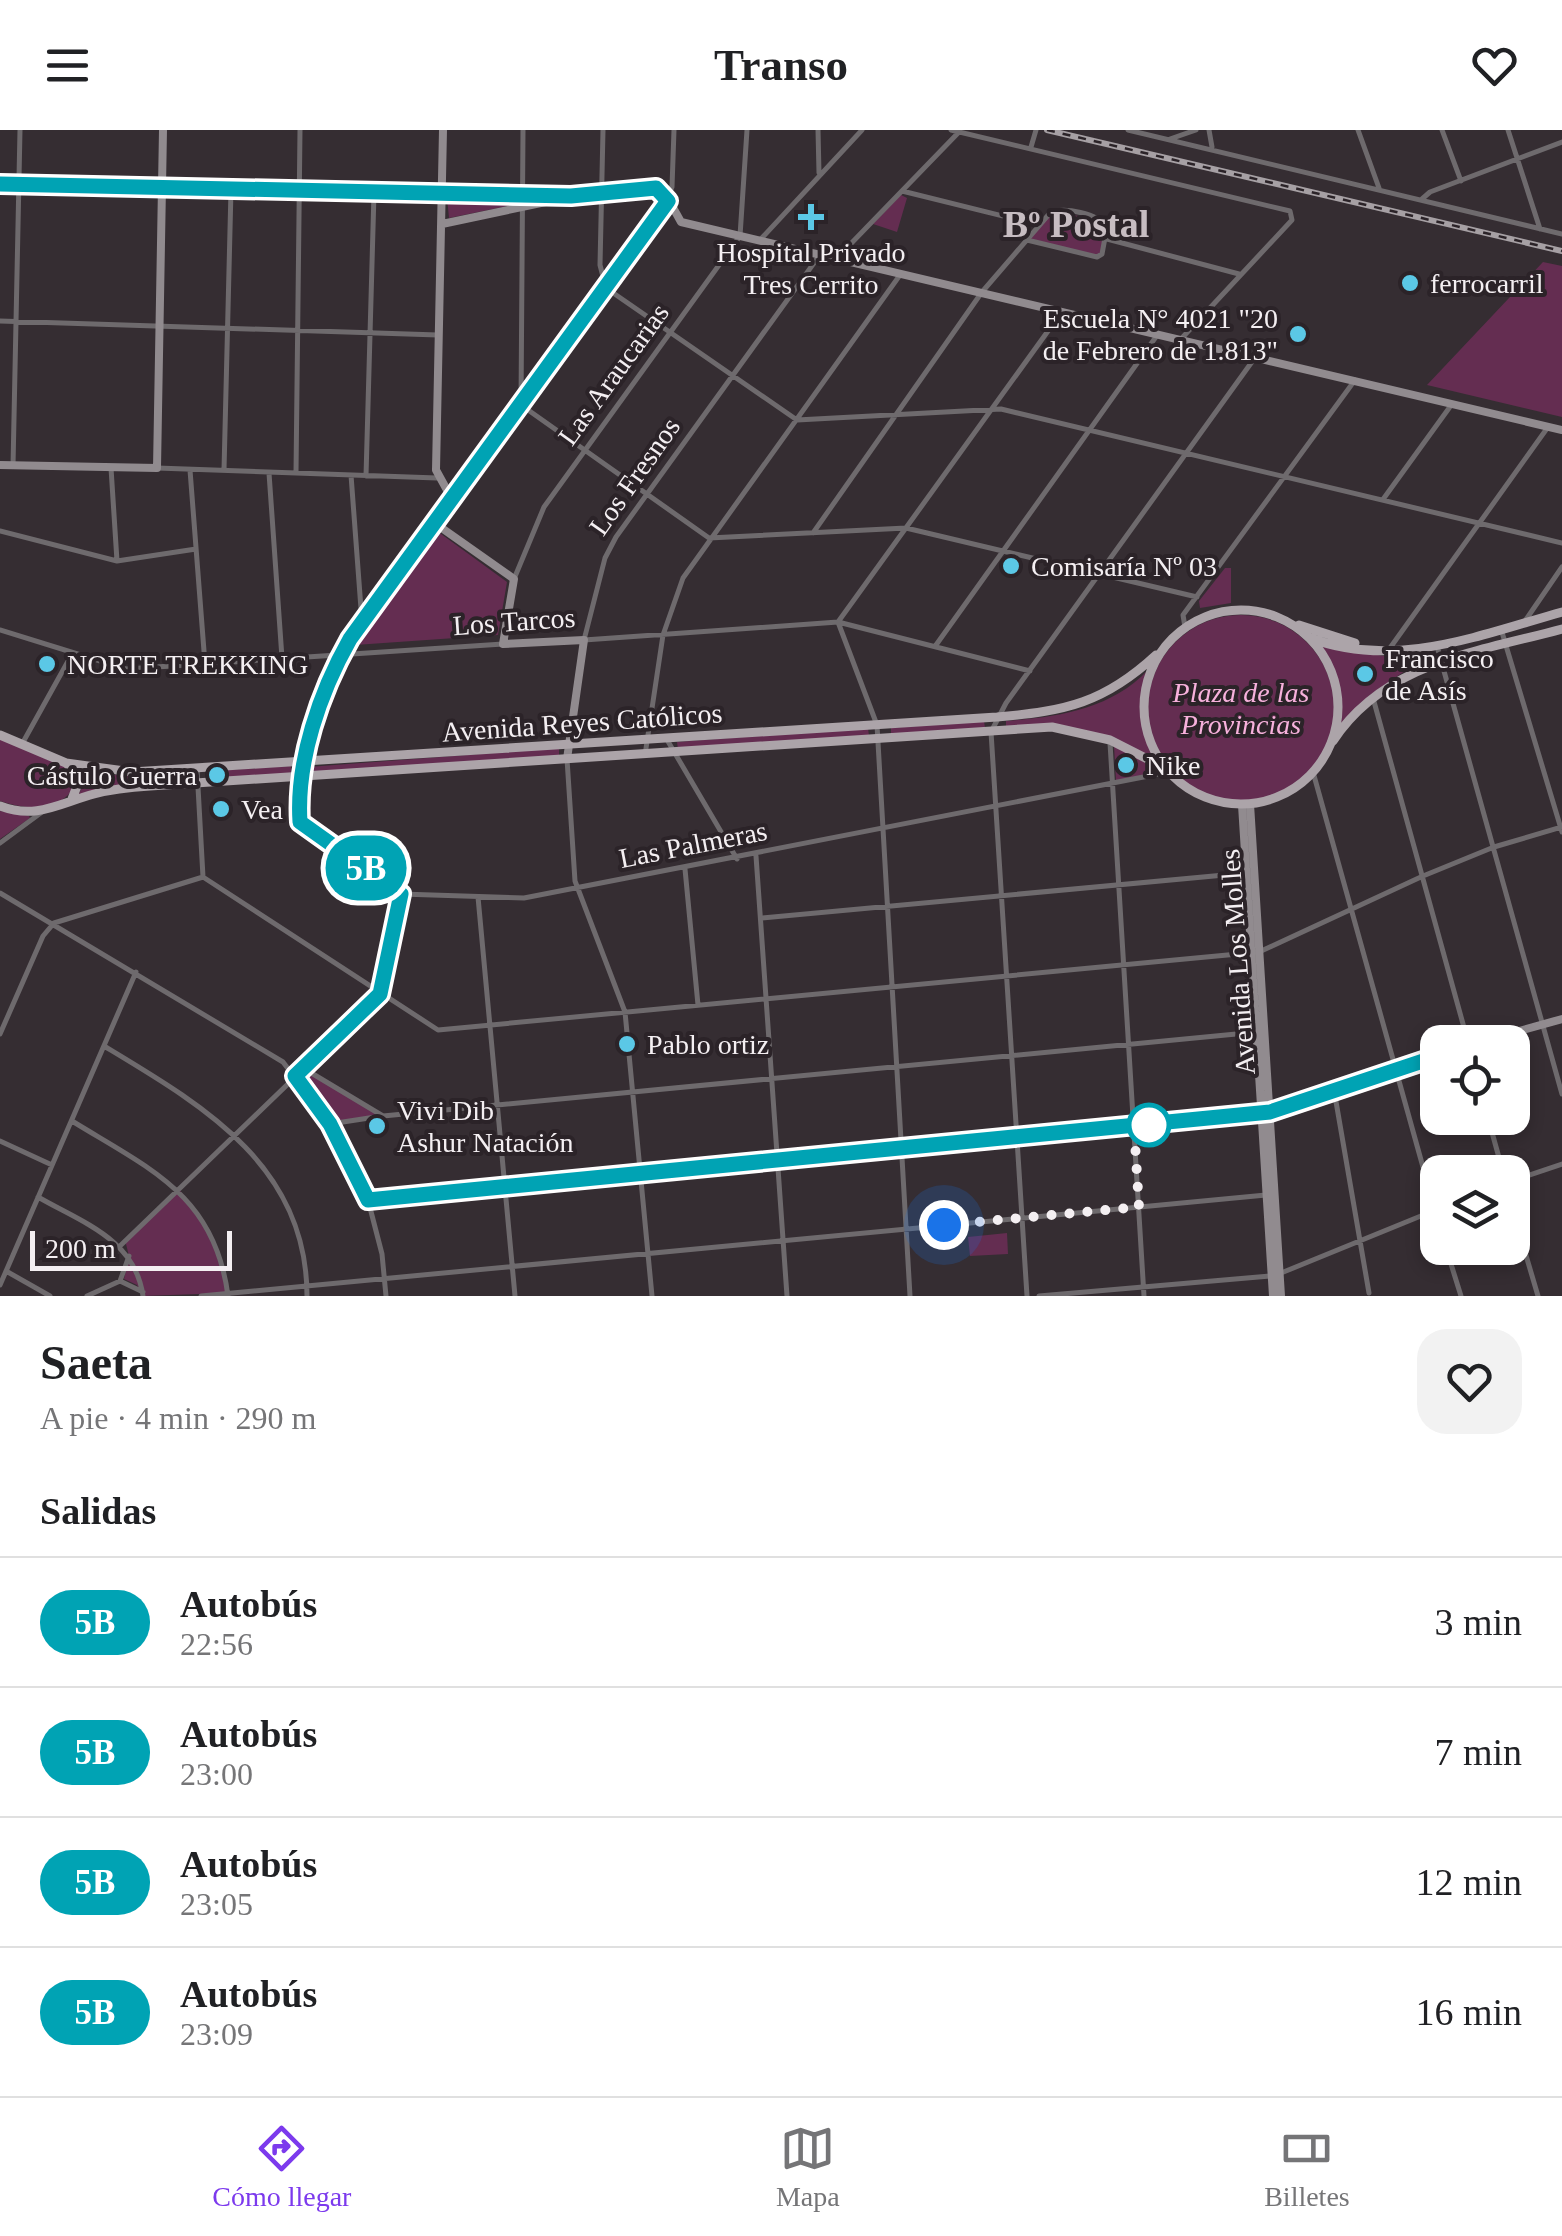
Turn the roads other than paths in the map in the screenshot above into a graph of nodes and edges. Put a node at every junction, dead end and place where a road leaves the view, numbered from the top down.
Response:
1 (20, 130) edge
2 (163, 130) edge
3 (300, 130) edge
4 (443, 130) edge
5 (523, 130) edge
6 (603, 130) edge
7 (674, 130) edge
8 (746, 130) edge
9 (818, 130) edge
10 (862, 130) edge
11 (1036, 130) edge
12 (1128, 130) edge
13 (1196, 130) edge
14 (1209, 130) edge
15 (1358, 130) edge
16 (1442, 130) edge
17 (1508, 130) edge
18 (955, 131) edge
19 (1168, 140) junction
20 (1562, 142) edge
21 (1032, 148) junction
22 (1212, 148) junction
23 (1518, 159) junction
24 (819, 176) junction
25 (1461, 180) junction
26 (0, 184) edge
27 (19, 185) junction
28 (161, 188) junction
29 (1380, 188) junction
30 (232, 190) junction
31 (298, 191) junction
32 (902, 191) junction
33 (374, 192) junction
34 (442, 193) junction
35 (522, 195) junction
36 (602, 195) junction
37 (571, 196) junction
38 (1422, 199) junction
39 (668, 201) junction
40 (522, 209) junction
41 (442, 224) junction
42 (1040, 225) junction
43 (1540, 229) junction
44 (1562, 234) edge
45 (740, 236) junction
46 (1106, 238) junction
47 (760, 240) junction
48 (1027, 240) junction
49 (821, 254) junction
50 (837, 258) junction
51 (902, 273) junction
52 (1239, 274) junction
53 (606, 288) junction
54 (982, 292) junction
55 (1062, 310) junction
56 (0, 322) edge
57 (16, 322) junction
58 (158, 329) junction
59 (227, 330) junction
60 (296, 332) junction
61 (368, 332) junction
62 (671, 332) junction
63 (1158, 334) junction
64 (438, 335) junction
65 (1181, 339) junction
66 (1256, 356) junction
67 (732, 376) junction
68 (1355, 380) junction
69 (521, 404) junction
70 (1452, 404) junction
71 (992, 408) junction
72 (893, 414) junction
73 (797, 420) junction
74 (1548, 427) junction
75 (1562, 430) edge
76 (1088, 431) junction
77 (585, 451) junction
78 (1188, 454) junction
79 (0, 466) edge
80 (13, 466) junction
81 (111, 468) junction
82 (157, 468) junction
83 (190, 470) junction
84 (224, 470) junction
85 (269, 472) junction
86 (296, 473) junction
87 (351, 475) junction
88 (366, 476) junction
89 (1286, 477) junction
90 (437, 478) junction
91 (646, 495) junction
92 (1384, 498) junction
93 (452, 500) junction
94 (436, 524) junction
95 (1480, 524) junction
96 (906, 528) junction
97 (0, 530) edge
98 (813, 533) junction
99 (709, 538) junction
100 (1562, 543) edge
101 (196, 549) junction
102 (1002, 551) junction
103 (117, 561) junction
104 (1562, 567) edge
105 (1101, 572) junction
106 (514, 579) junction
107 (1197, 596) junction
108 (1562, 612) edge
109 (362, 622) junction
110 (838, 622) junction
111 (1291, 622) junction
112 (1524, 624) junction
113 (1185, 627) junction
114 (1562, 629) edge
115 (0, 630) edge
116 (1501, 630) junction
117 (663, 634) junction
118 (1308, 637) junction
119 (584, 640) junction
120 (503, 644) junction
121 (936, 645) junction
122 (1505, 645) junction
123 (1437, 646) junction
124 (1388, 650) junction
125 (72, 654) junction
126 (341, 655) junction
127 (1156, 655) junction
128 (282, 658) junction
129 (1441, 660) junction
130 (205, 664) junction
131 (1030, 672) junction
132 (1372, 698) junction
133 (997, 718) junction
134 (877, 725) junction
135 (992, 732) junction
136 (0, 734) edge
137 (666, 738) junction
138 (878, 739) junction
139 (648, 740) junction
140 (1110, 740) junction
141 (567, 745) junction
142 (21, 746) junction
143 (1329, 747) junction
144 (674, 754) junction
145 (645, 755) junction
146 (567, 760) junction
147 (66, 764) junction
148 (303, 764) junction
149 (196, 769) junction
150 (1168, 770) junction
151 (1313, 772) junction
152 (298, 778) junction
153 (198, 783) junction
154 (1112, 785) junction
155 (71, 801) junction
156 (1246, 804) junction
157 (0, 806) edge
158 (996, 808) junction
159 (43, 812) junction
160 (1562, 829) edge
161 (881, 830) junction
162 (0, 842) edge
163 (1494, 846) junction
164 (756, 856) junction
165 (737, 859) junction
166 (685, 869) junction
167 (1250, 872) junction
168 (1423, 876) junction
169 (203, 877) junction
170 (1118, 885) junction
171 (577, 889) junction
172 (0, 893) edge
173 (401, 894) junction
174 (1001, 895) junction
175 (478, 897) junction
176 (886, 906) junction
177 (1352, 909) junction
178 (762, 918) junction
179 (54, 922) junction
180 (1255, 953) junction
181 (1124, 965) junction
182 (136, 972) junction
183 (1006, 976) junction
184 (892, 986) junction
185 (380, 994) junction
186 (769, 998) junction
187 (698, 1005) junction
188 (625, 1012) junction
189 (1562, 1019) edge
190 (1543, 1024) junction
191 (489, 1025) junction
192 (1463, 1025) edge
193 (1530, 1028) edge
194 (1261, 1032) junction
195 (0, 1034) edge
196 (1128, 1044) junction
197 (104, 1046) junction
198 (1012, 1056) junction
199 (1420, 1062) edge
200 (895, 1067) junction
201 (303, 1068) junction
202 (1397, 1070) junction
203 (295, 1076) junction
204 (774, 1079) junction
205 (1334, 1090) junction
206 (632, 1092) junction
207 (1562, 1094) edge
208 (496, 1105) junction
209 (1266, 1113) junction
210 (384, 1116) junction
211 (72, 1121) junction
212 (330, 1124) junction
213 (1134, 1126) junction
214 (235, 1133) junction
215 (1017, 1137) junction
216 (0, 1141) edge
217 (900, 1148) junction
218 (1421, 1155) edge
219 (779, 1158) junction
220 (1562, 1164) edge
221 (52, 1165) junction
222 (640, 1172) junction
223 (1530, 1175) edge
224 (504, 1186) junction
225 (178, 1188) junction
226 (1271, 1195) junction
227 (38, 1197) junction
228 (368, 1200) junction
229 (1139, 1207) junction
230 (1420, 1216) edge
231 (1022, 1218) junction
232 (906, 1229) junction
233 (784, 1240) junction
234 (1356, 1242) junction
235 (121, 1245) junction
236 (648, 1254) junction
237 (130, 1256) junction
238 (1451, 1265) edge
239 (1529, 1265) edge
240 (512, 1266) junction
241 (6, 1271) junction
242 (1276, 1274) junction
243 (385, 1278) junction
244 (120, 1281) junction
245 (0, 1285) edge
246 (307, 1286) junction
247 (1144, 1286) junction
248 (1369, 1292) dead end
249 (143, 1294) edge
250 (228, 1295) edge
251 (50, 1296) edge
252 (88, 1296) edge
253 (201, 1296) edge
254 (307, 1296) edge
255 (386, 1296) edge
256 (515, 1296) edge
257 (652, 1296) edge
258 (787, 1296) edge
259 (910, 1296) edge
260 (1027, 1296) edge
261 (1039, 1296) edge
262 (1144, 1296) edge
263 (1273, 1296) edge
264 (1281, 1296) edge
265 (1461, 1296) edge
266 (1538, 1296) edge

1 - 27 street
2 - 28 street
3 - 31 street
4 - 34 street
5 - 35 street
6 - 36 street
7 - 39 street
8 - 45 street
9 - 24 street
10 - 24 street
11 - 21 street
12 - 19 street
13 - 19 street
14 - 22 street
15 - 29 street
16 - 25 street
17 - 23 street
18 - 21 street
18 - 32 street
19 - 22 street
20 - 23 street
21 - 52 street
22 - 29 street
23 - 25 street
23 - 43 street
24 - 47 street
25 - 38 street
26 - 27 street
27 - 28 street
27 - 57 street
28 - 30 street
28 - 58 street
29 - 38 street
30 - 31 street
30 - 59 street
31 - 33 street
31 - 60 street
32 - 42 street
32 - 50 street
33 - 34 street
33 - 61 street
34 - 35 street
34 - 41 street
35 - 37 street
35 - 40 street
36 - 37 street
36 - 39 street
36 - 53 street
37 - 40 street
38 - 43 street
39 - 45 street
39 - 53 street
40 - 41 street
40 - 69 street
41 - 64 street
42 - 46 street
42 - 48 street
43 - 44 street
45 - 47 street
45 - 62 street, Las Araucarias
46 - 48 street
46 - 52 street
47 - 49 street
48 - 54 street
49 - 50 street
49 - 67 street, Los Fresnos
50 - 51 street
51 - 54 street
51 - 73 street
52 - 65 street
53 - 62 street
53 - 69 street
54 - 55 street
54 - 72 street
55 - 63 street
55 - 71 street
56 - 57 street
57 - 58 street
57 - 80 street
58 - 59 street
58 - 82 street
59 - 60 street
59 - 84 street
60 - 61 street
60 - 86 street
61 - 64 street
61 - 88 street
62 - 67 street
62 - 77 street, Las Araucarias
63 - 65 street
63 - 76 street
64 - 90 street
65 - 66 street
66 - 68 street
66 - 78 street
67 - 73 street
67 - 91 street, Los Fresnos
68 - 70 street
68 - 89 street
69 - 77 street
69 - 93 street
70 - 74 street
70 - 92 street
71 - 72 street
71 - 76 street
71 - 96 street
72 - 73 street
72 - 98 street
73 - 99 street
74 - 75 street
74 - 95 street
76 - 78 street
76 - 102 street
77 - 91 street
77 - 106 street, Las Araucarias
78 - 89 street
78 - 105 street
79 - 80 street
80 - 81 street
81 - 82 street
81 - 103 street
82 - 83 street
83 - 84 street
83 - 101 street
84 - 85 street
85 - 86 street
85 - 128 street
86 - 87 street
87 - 88 street
87 - 109 street
88 - 90 street
89 - 92 street
89 - 107 street
90 - 93 street
91 - 99 street
91 - 119 street, Los Fresnos
92 - 95 street
93 - 94 street
94 - 106 street
94 - 109 street
95 - 100 street
95 - 124 street
96 - 98 street
96 - 102 street
96 - 110 street
97 - 103 street
98 - 99 street
99 - 117 street
101 - 103 street
101 - 130 street
102 - 105 street
102 - 121 street
104 - 112 street
105 - 107 street
105 - 131 street
106 - 120 street, Las Araucarias
107 - 113 street
108 - 112 main road
109 - 126 street
110 - 117 street, Los Tarcos
110 - 121 street, Los Tarcos
110 - 134 street
111 - 113 main road
111 - 118 main road
111 - 124 main road
112 - 116 main road
113 - 127 main road
114 - 122 main road
115 - 125 street, Los Tarcos
116 - 122 street
116 - 123 main road
117 - 119 street, Los Tarcos
117 - 139 street
118 - 124 main road
118 - 143 main road
119 - 120 street, Los Tarcos
119 - 141 street, Los Fresnos
120 - 126 street, Los Tarcos
121 - 131 street, Los Tarcos
122 - 129 main road
122 - 160 street
123 - 124 main road
123 - 129 street
125 - 130 street, Los Tarcos
125 - 142 street
126 - 128 street, Los Tarcos
126 - 148 street
127 - 133 main road, Avenida Reyes Católicos
127 - 150 main road
128 - 130 street, Los Tarcos
129 - 132 main road
129 - 163 street
131 - 133 street
132 - 143 main road
132 - 168 street
133 - 134 main road, Avenida Reyes Católicos
133 - 135 street
134 - 137 main road, Avenida Reyes Católicos
134 - 138 street
135 - 138 main road, Avenida Reyes Católicos
135 - 140 main road, Avenida Reyes Católicos
135 - 158 street
136 - 142 main road, Avenida Reyes Católicos
137 - 139 main road, Avenida Reyes Católicos
137 - 144 street
138 - 144 main road, Avenida Reyes Católicos
138 - 161 street
139 - 141 main road, Avenida Reyes Católicos
139 - 145 street
140 - 150 main road, Avenida Reyes Católicos
140 - 154 street
141 - 146 street, Los Fresnos
141 - 148 main road, Avenida Reyes Católicos
142 - 147 main road, Avenida Reyes Católicos
143 - 151 main road
144 - 145 main road, Avenida Reyes Católicos
144 - 165 street
145 - 146 main road, Avenida Reyes Católicos
146 - 152 main road, Avenida Reyes Católicos
146 - 171 street
147 - 149 main road, Avenida Reyes Católicos
147 - 155 main road
148 - 149 main road, Avenida Reyes Católicos
148 - 152 street
149 - 153 street
150 - 154 street, Las Palmeras
150 - 156 main road
151 - 156 main road
151 - 177 street
152 - 153 main road, Avenida Reyes Católicos
152 - 173 street
153 - 155 main road, Avenida Reyes Católicos
153 - 169 street
154 - 158 street, Las Palmeras
154 - 170 street
155 - 159 main road, Avenida Reyes Católicos
156 - 167 street, Avenida Los Molles
157 - 159 main road, Avenida Reyes Católicos
158 - 161 street, Las Palmeras
158 - 174 street
159 - 162 street
160 - 163 street
161 - 164 street, Las Palmeras
161 - 176 street
163 - 168 street
163 - 190 street
164 - 165 street, Las Palmeras
164 - 178 street
165 - 166 street, Las Palmeras
166 - 171 street, Las Palmeras
166 - 187 street
167 - 170 street
167 - 180 street, Avenida Los Molles
168 - 177 street
168 - 192 street
169 - 179 street
169 - 185 street
170 - 174 street
170 - 181 street
171 - 175 street, Las Palmeras
171 - 188 street
172 - 179 street
173 - 175 street, Las Palmeras
173 - 185 street
174 - 176 street
174 - 183 street
175 - 191 street
176 - 178 street
176 - 184 street
177 - 180 street
177 - 202 street
178 - 186 street
179 - 182 street
179 - 195 street
180 - 181 street
180 - 194 street, Avenida Los Molles
181 - 183 street
181 - 196 street
182 - 197 street
182 - 203 street
183 - 184 street
183 - 198 street
184 - 186 street
184 - 200 street
185 - 191 street
185 - 201 street
186 - 187 street
186 - 204 street
187 - 188 street
188 - 191 street
188 - 206 street
189 - 190 street
190 - 193 street
190 - 207 street
191 - 208 street
194 - 196 street
194 - 209 street, Avenida Los Molles
196 - 198 street
196 - 213 street
197 - 211 street
197 - 214 street
198 - 200 street
198 - 215 street
199 - 202 street
200 - 204 street
200 - 217 street
201 - 203 street
201 - 210 street
202 - 205 street
202 - 218 street
203 - 212 street
203 - 214 street
204 - 206 street
204 - 219 street
205 - 209 street
205 - 234 street
206 - 208 street
206 - 222 street
208 - 210 street
208 - 224 street
209 - 213 street
209 - 226 street, Avenida Los Molles
210 - 212 street
211 - 221 street
211 - 225 street
212 - 228 street
213 - 215 street
213 - 229 street
214 - 225 street
214 - 246 street
215 - 217 street
215 - 231 street
216 - 221 street
217 - 219 street
217 - 232 street
219 - 222 street
219 - 233 street
220 - 223 street
221 - 227 street
222 - 224 street
222 - 236 street
224 - 228 street
224 - 240 street
225 - 235 street
225 - 250 street
226 - 229 street
226 - 242 street, Avenida Los Molles
227 - 235 street
227 - 241 street
228 - 243 street
229 - 231 street
229 - 247 street
230 - 234 street
231 - 232 street
231 - 260 street
232 - 233 street
232 - 259 street
233 - 236 street
233 - 258 street
234 - 242 street
234 - 248 street
235 - 237 street
236 - 240 street
236 - 257 street
237 - 244 street
237 - 249 street
238 - 265 street
239 - 266 street
240 - 243 street
240 - 256 street
241 - 245 street
241 - 251 street
242 - 247 street
242 - 263 street, Avenida Los Molles
242 - 264 street, Avenida Los Molles
243 - 246 street
243 - 255 street
244 - 249 street
244 - 252 street
246 - 250 street
246 - 254 street
247 - 261 street
247 - 262 street
250 - 253 street

